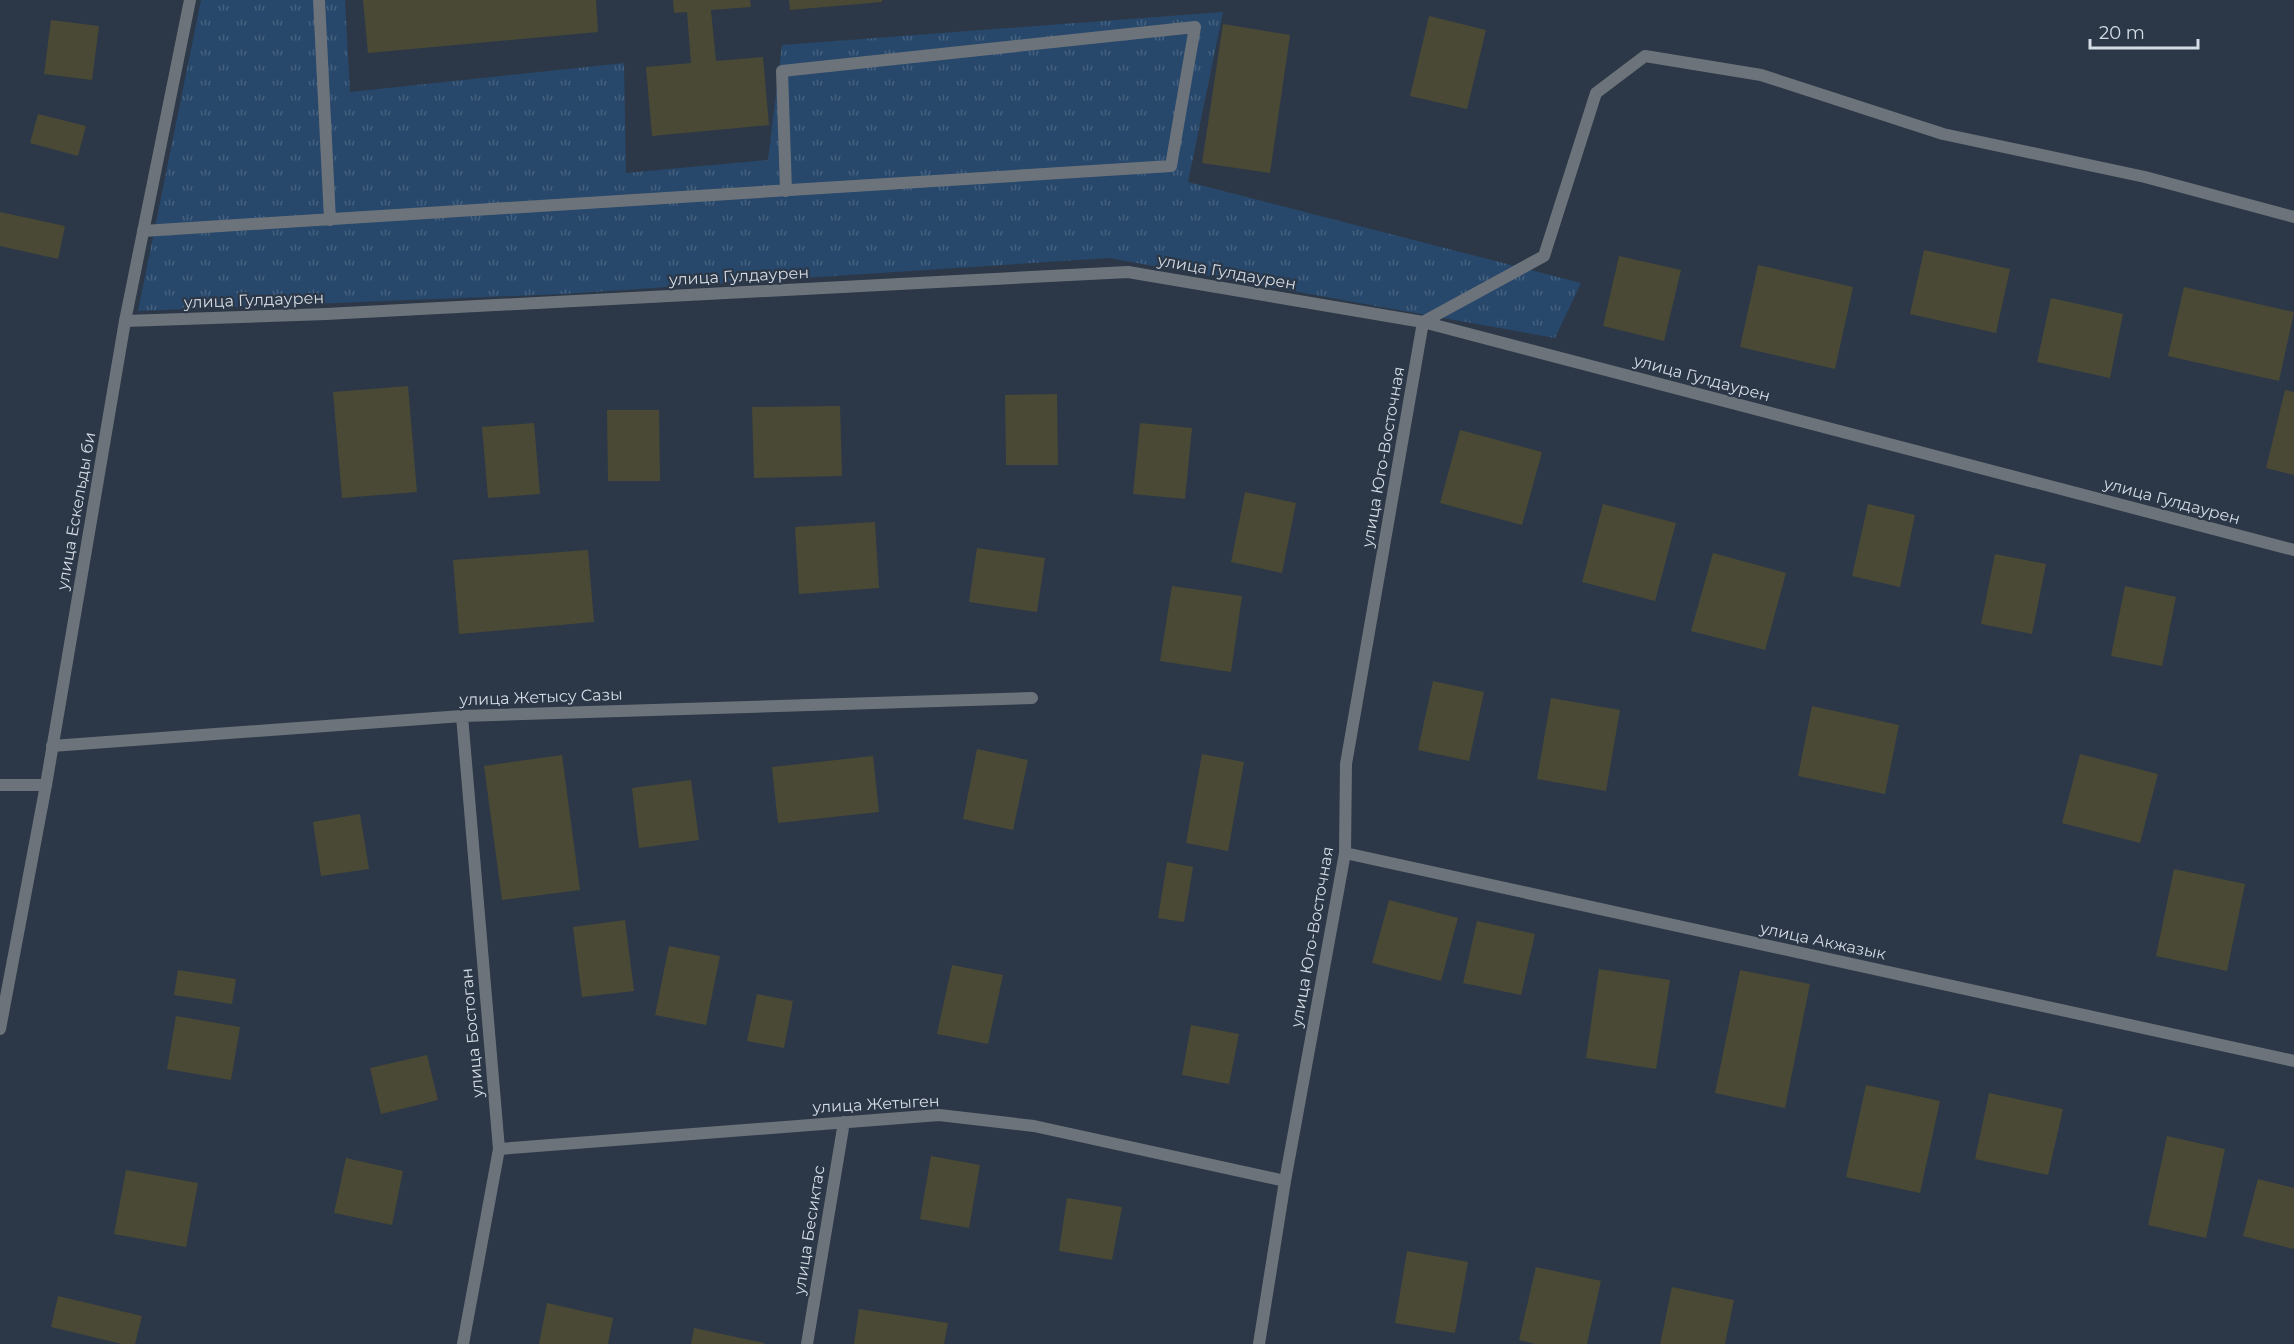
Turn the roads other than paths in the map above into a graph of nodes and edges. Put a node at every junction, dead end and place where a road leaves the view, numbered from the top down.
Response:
1 (190, 0) edge
2 (320, 0) edge
3 (786, 191) junction
4 (2294, 217) edge
5 (330, 220) junction
6 (143, 231) junction
7 (125, 321) junction
8 (1423, 322) junction
9 (2294, 550) edge
10 (1032, 698) dead end
11 (462, 716) junction
12 (52, 746) junction
13 (0, 785) edge
14 (46, 785) junction
15 (1345, 853) junction
16 (0, 1029) edge
17 (2294, 1061) edge
18 (844, 1122) junction
19 (499, 1149) junction
20 (1285, 1181) junction
21 (463, 1344) edge
22 (807, 1344) edge
23 (1259, 1344) edge

1 - 6 street, улица Ескельды би
2 - 5 street
3 - 3 street
3 - 5 street
4 - 8 street
5 - 6 street
6 - 7 street, улица Ескельды би
7 - 8 street, улица Гулдаурен
7 - 12 street, улица Ескельды би
8 - 9 street, улица Гулдаурен
8 - 15 street, улица Юго-Восточная
10 - 11 street, улица Жетысу Сазы
11 - 12 street, улица Жетысу Сазы
11 - 19 street, улица Бостоган
12 - 14 street, улица Ескельды би
13 - 14 street
14 - 16 street, улица Ескельды би
15 - 17 street, улица Акжазык
15 - 20 street, улица Юго-Восточная
18 - 19 street, улица Жетыген
18 - 20 street, улица Жетыген
18 - 22 street, улица Бесиктас
19 - 21 street, улица Бостоган
20 - 23 street, улица Юго-Восточная

